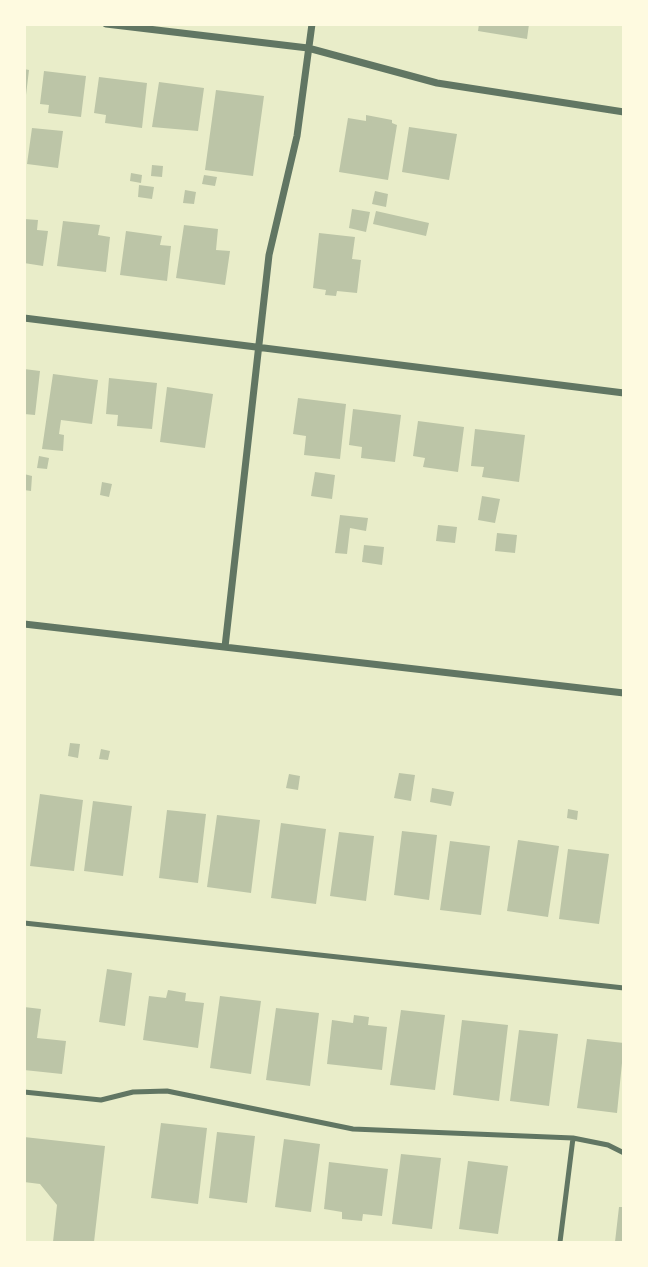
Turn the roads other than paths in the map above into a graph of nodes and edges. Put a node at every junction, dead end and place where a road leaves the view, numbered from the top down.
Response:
1 (106, 24) edge
2 (312, 24) edge
3 (308, 48) junction
4 (624, 112) edge
5 (24, 318) edge
6 (258, 346) junction
7 (624, 393) edge
8 (24, 624) edge
9 (225, 648) junction
10 (624, 693) edge
11 (24, 923) edge
12 (624, 988) edge
13 (24, 1092) edge
14 (573, 1138) junction
15 (624, 1153) edge
16 (560, 1242) edge

1 - 3 street
2 - 3 street
3 - 4 street
3 - 6 street
5 - 6 street
6 - 7 street
6 - 9 street
8 - 9 street
9 - 10 street
11 - 12 lane
13 - 14 lane
14 - 15 lane
14 - 16 lane

